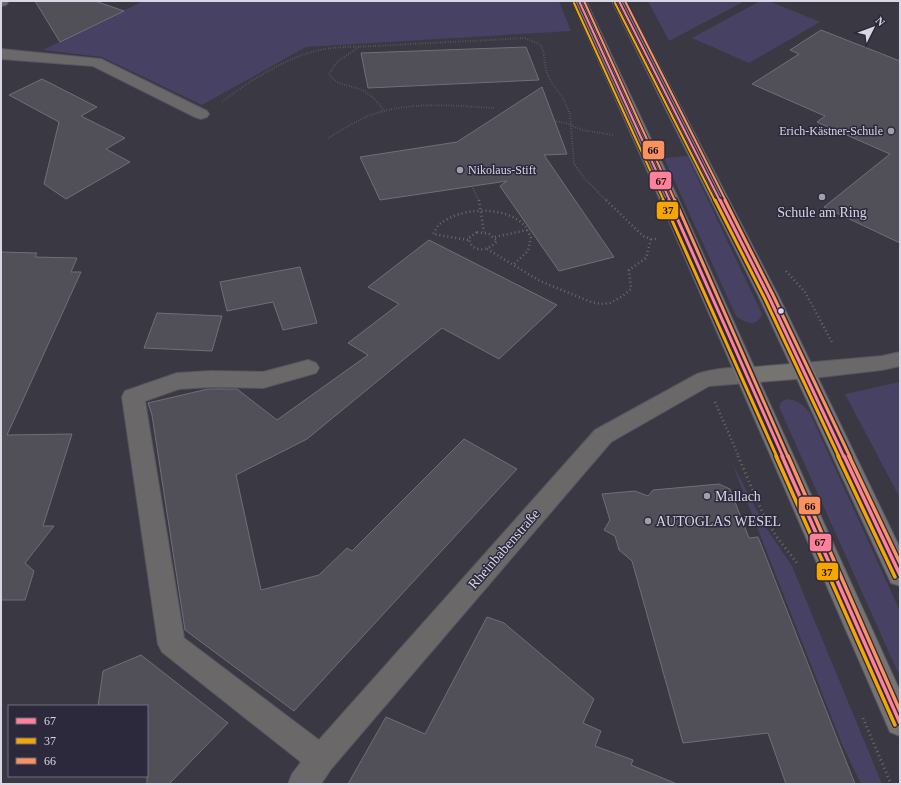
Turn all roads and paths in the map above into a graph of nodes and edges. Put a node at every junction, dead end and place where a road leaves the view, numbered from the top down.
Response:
1 (579, 1) edge
2 (619, 1) edge
3 (359, 47) junction
4 (1, 54) edge
5 (218, 105) dead end
6 (496, 108) dead end
7 (384, 112) junction
8 (201, 114) dead end
9 (554, 121) dead end
10 (571, 126) junction
11 (620, 136) dead end
12 (328, 138) dead end
13 (472, 186) dead end
14 (481, 210) junction
15 (527, 230) junction
16 (484, 232) junction
17 (495, 237) junction
18 (651, 239) junction
19 (662, 239) dead end
20 (468, 240) junction
21 (487, 249) junction
22 (513, 265) junction
23 (900, 359) edge
24 (308, 368) dead end
25 (804, 371) junction
26 (746, 375) junction
27 (705, 379) junction
28 (800, 567) dead end
29 (900, 575) edge
30 (860, 711) dead end
31 (900, 723) edge
32 (321, 759) junction
33 (303, 784) edge
34 (891, 784) edge

1 - 26 main road
2 - 25 main road
3 - 5 path
3 - 7 path
3 - 10 path
4 - 8 street
6 - 7 path
7 - 12 path
9 - 10 path
10 - 11 path
10 - 18 path
13 - 14 path
14 - 15 path
14 - 16 path
14 - 20 path
15 - 17 path
15 - 22 path
16 - 17 path
16 - 20 path
17 - 21 path
18 - 19 path
18 - 22 path
20 - 21 path
21 - 22 path
23 - 25 street
24 - 32 street
25 - 26 main road
25 - 29 main road
26 - 27 street, Rheinbabenstraße
26 - 31 main road
27 - 28 path
27 - 32 street, Rheinbabenstraße
30 - 34 path
32 - 33 street, Rheinbabenstraße

